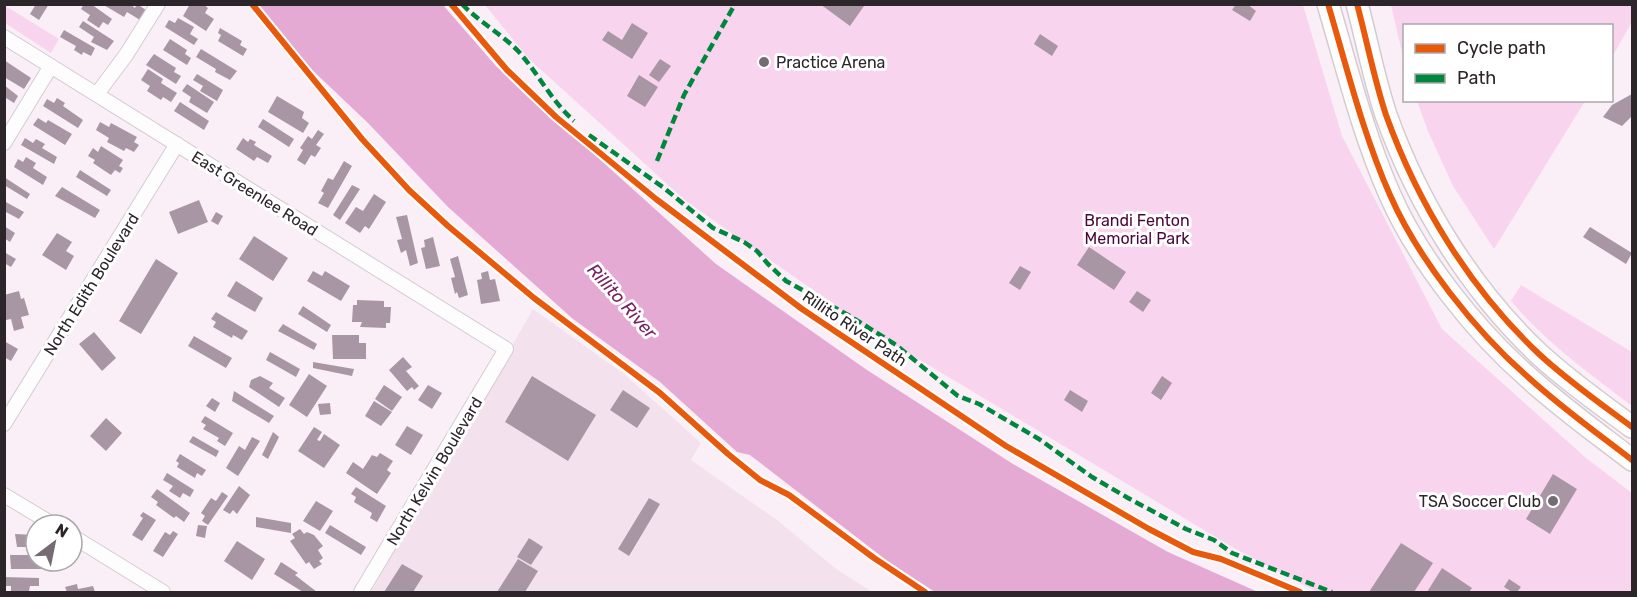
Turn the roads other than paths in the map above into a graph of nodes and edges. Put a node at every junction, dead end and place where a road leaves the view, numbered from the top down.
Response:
1 (158, 4) edge
2 (1328, 4) edge
3 (1357, 4) edge
4 (4, 37) edge
5 (51, 66) junction
6 (97, 94) junction
7 (4, 143) edge
8 (177, 144) junction
9 (506, 349) joint
10 (4, 424) edge
11 (1632, 428) edge
12 (1632, 460) edge
13 (4, 495) edge
14 (34, 513) edge
15 (84, 543) edge
16 (163, 592) edge
17 (361, 592) edge

1 - 6 street
2 - 12 main road
3 - 11 main road
4 - 5 street, East Greenlee Road
5 - 6 street, East Greenlee Road
5 - 7 street
6 - 8 street, East Greenlee Road
8 - 9 street, East Greenlee Road
8 - 10 street, North Edith Boulevard
9 - 17 street, North Kelvin Boulevard
13 - 14 street
15 - 16 street

